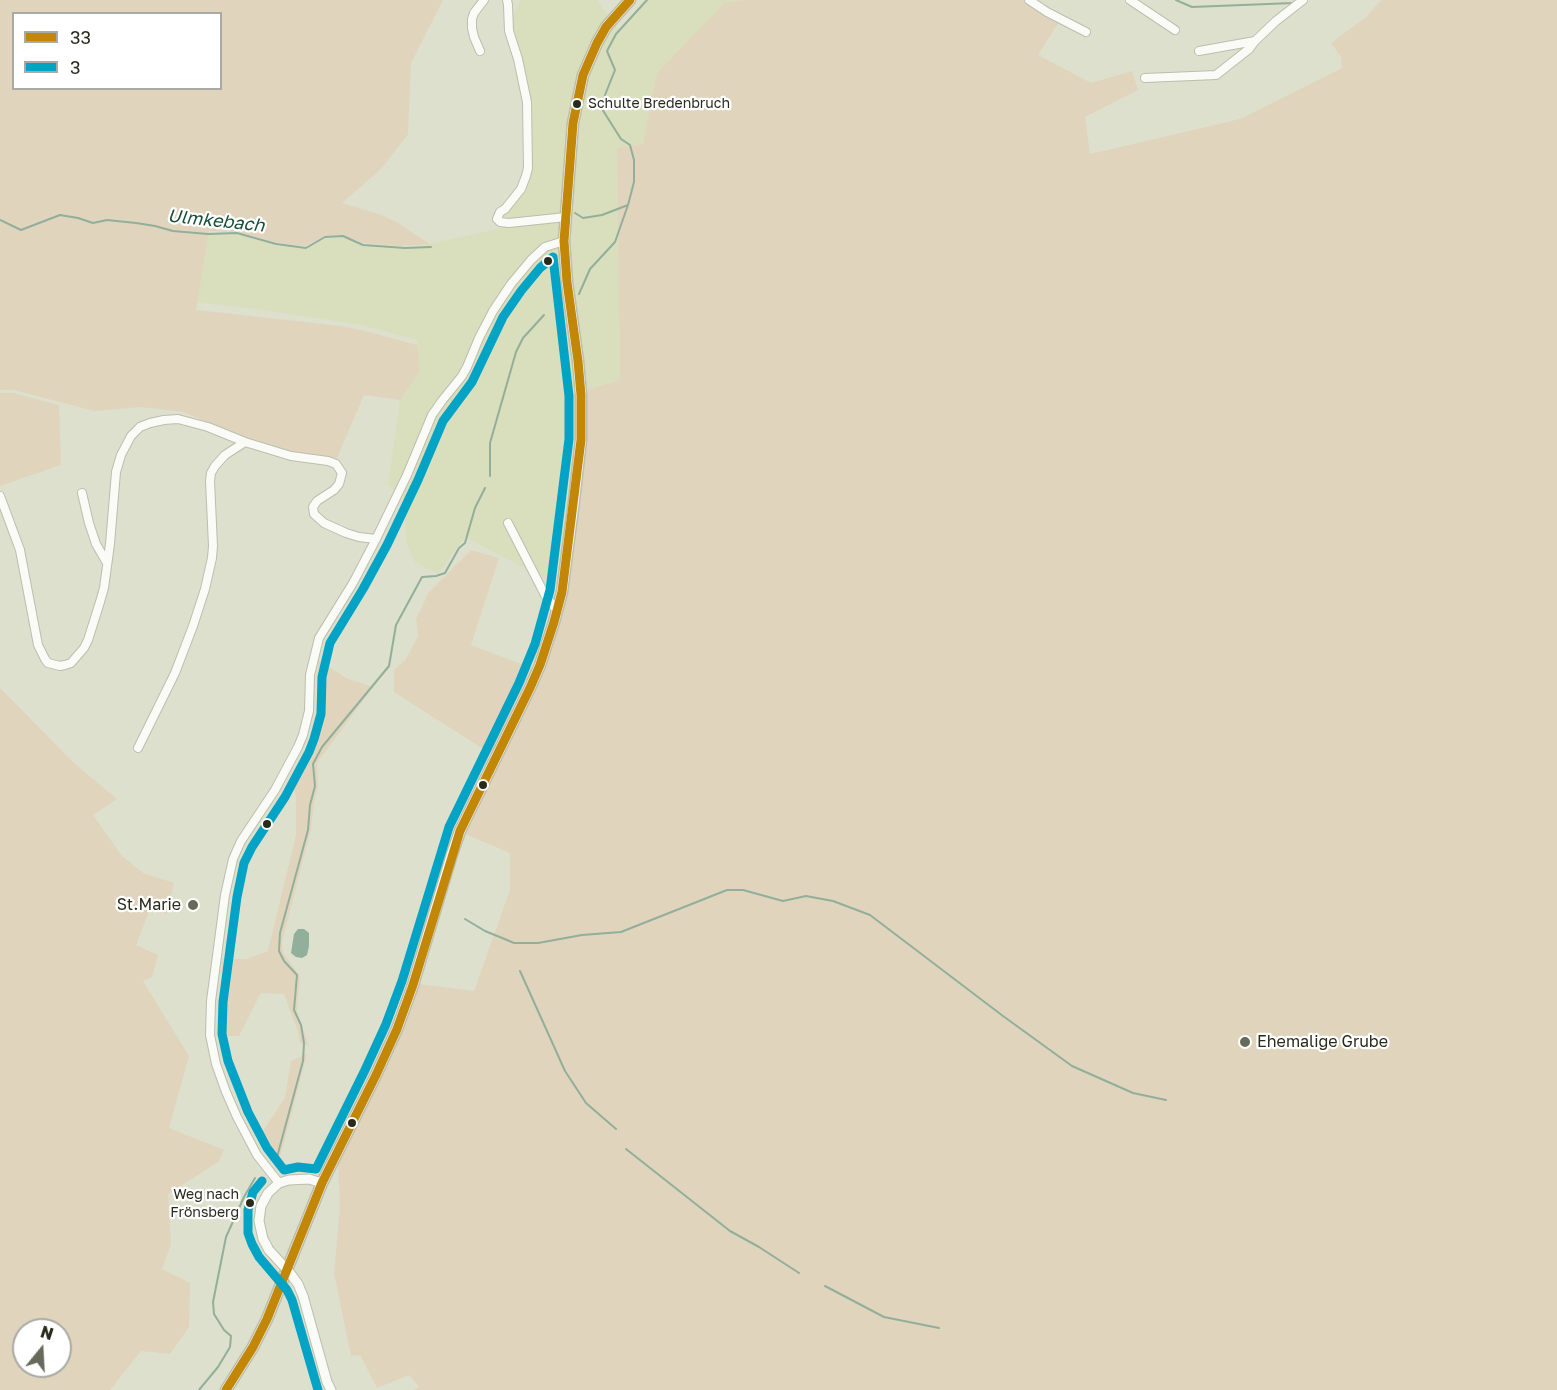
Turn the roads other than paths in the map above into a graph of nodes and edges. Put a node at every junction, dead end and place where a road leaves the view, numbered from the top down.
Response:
1 (484, 0) edge
2 (507, 0) edge
3 (630, 0) edge
4 (1029, 0) edge
5 (1130, 0) edge
6 (1303, 0) edge
7 (1175, 30) dead end
8 (1086, 32) dead end
9 (1255, 41) junction
10 (480, 51) dead end
11 (1199, 51) dead end
12 (1145, 78) dead end
13 (566, 217) junction
14 (564, 241) junction
15 (245, 442) junction
16 (82, 494) dead end
17 (0, 496) edge
18 (508, 524) dead end
19 (376, 539) junction
20 (107, 563) junction
21 (557, 611) junction
22 (138, 748) dead end
23 (279, 1183) junction
24 (322, 1183) junction
25 (226, 1390) edge
26 (331, 1390) edge

1 - 10 street
2 - 13 street
3 - 13 main road
4 - 8 street
5 - 7 street
6 - 9 street
9 - 11 street
9 - 12 street
13 - 14 main road
14 - 19 street
14 - 21 main road
15 - 19 street
15 - 20 street
15 - 22 street
16 - 20 street
17 - 20 street
18 - 21 street
19 - 23 street
21 - 24 main road
23 - 24 street
23 - 26 street, bridge
24 - 25 main road

